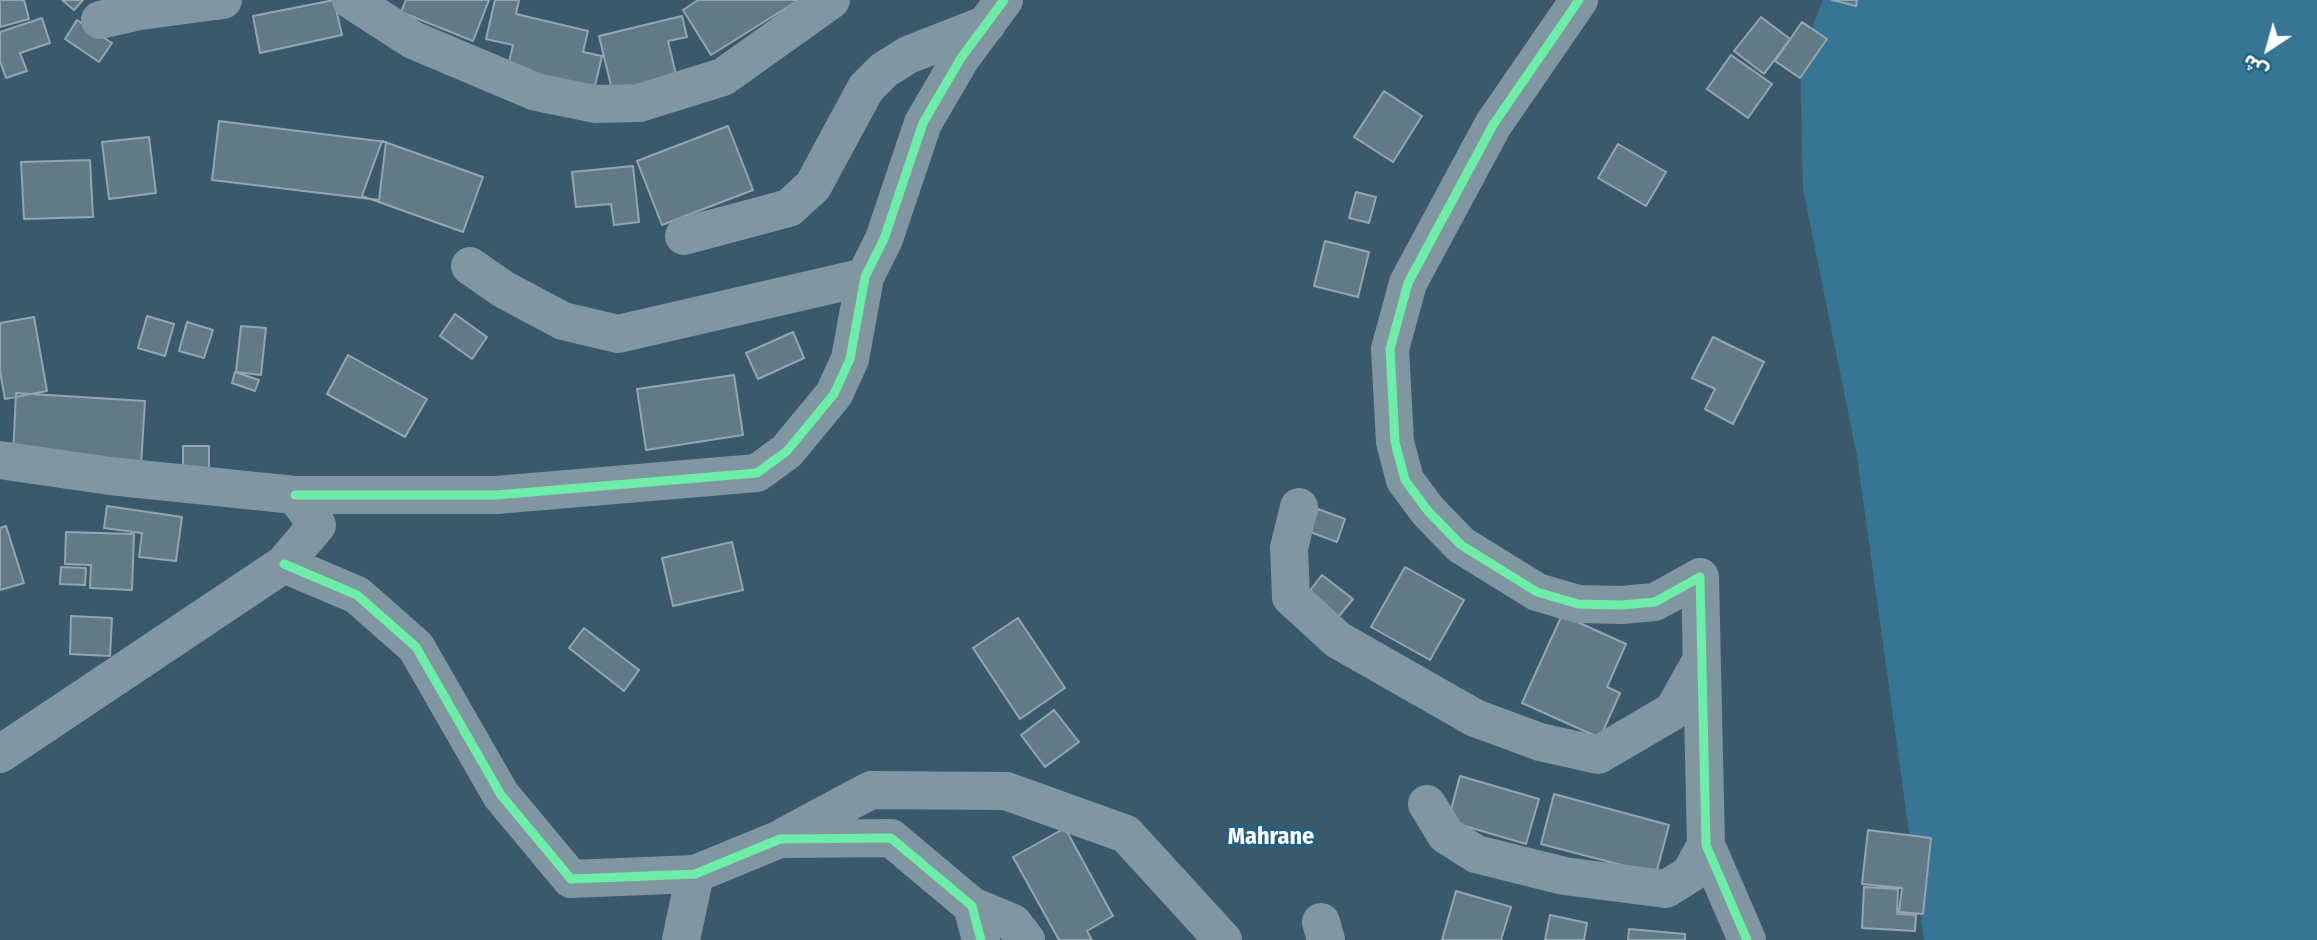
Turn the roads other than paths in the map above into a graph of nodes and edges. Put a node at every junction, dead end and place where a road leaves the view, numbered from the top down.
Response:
1 (223, 0) edge
2 (351, 0) edge
3 (831, 0) edge
4 (1579, 0) edge
5 (997, 12) edge
6 (100, 20) dead end
7 (684, 236) dead end
8 (470, 266) dead end
9 (865, 277) junction
10 (0, 460) edge
11 (296, 495) junction
12 (1299, 507) dead end
13 (284, 564) junction
14 (1703, 658) junction
15 (0, 754) edge
16 (1427, 804) dead end
17 (780, 839) junction
18 (1706, 845) junction
19 (695, 874) junction
20 (977, 923) edge
21 (681, 940) edge
22 (1026, 940) edge
23 (1223, 940) edge
24 (1747, 940) edge

1 - 6 street
2 - 3 street
4 - 14 street
5 - 7 street
5 - 9 street
8 - 9 street
9 - 11 street
10 - 11 street
11 - 13 street
12 - 14 street
13 - 15 street
13 - 19 street
14 - 18 street
16 - 18 street
17 - 19 street
17 - 20 street
17 - 23 street
18 - 24 street
19 - 21 street
20 - 22 street

